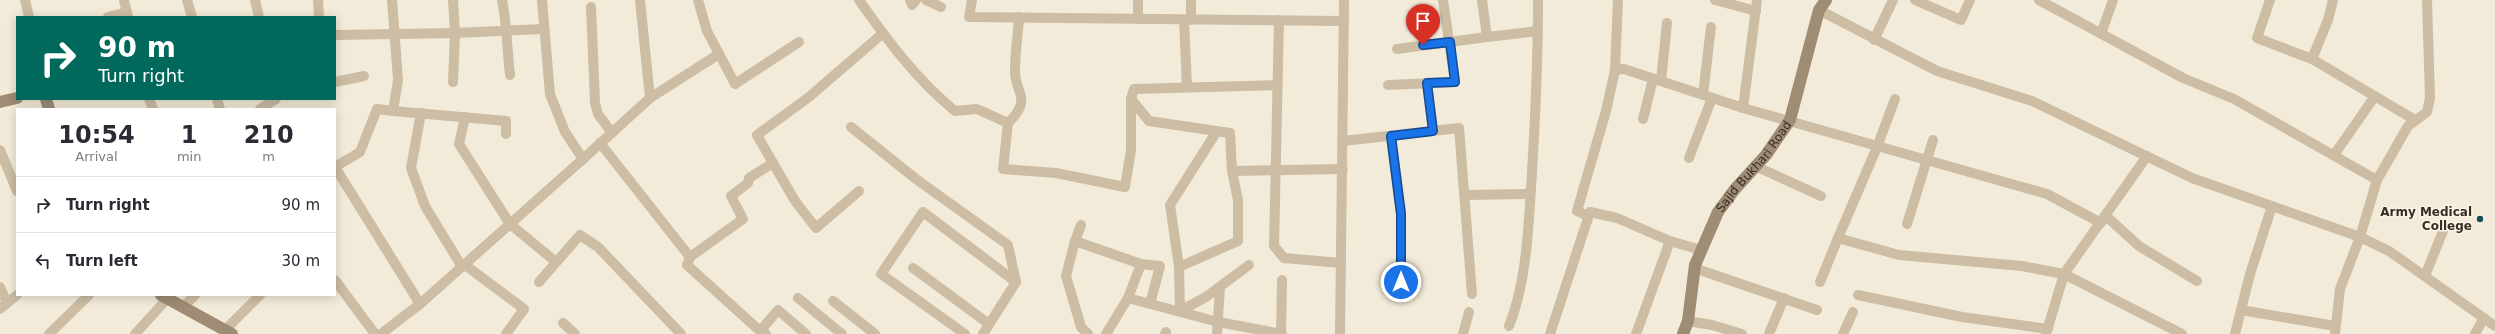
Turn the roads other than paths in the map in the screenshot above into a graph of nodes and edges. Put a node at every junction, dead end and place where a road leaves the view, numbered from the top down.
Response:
1 (25, 0) edge
2 (124, 0) edge
3 (187, 0) edge
4 (255, 0) edge
5 (318, 0) edge
6 (392, 0) edge
7 (453, 0) edge
8 (502, 0) edge
9 (542, 0) edge
10 (640, 0) edge
11 (698, 0) edge
12 (859, 0) edge
13 (910, 0) edge
14 (916, 0) edge
15 (926, 0) edge
16 (972, 0) edge
17 (1138, 0) edge
18 (1191, 0) edge
19 (1344, 0) edge
20 (1444, 0) edge
21 (1482, 0) edge
22 (1538, 0) edge
23 (1618, 0) edge
24 (1715, 0) edge
25 (1757, 0) edge
26 (1826, 0) edge
27 (1893, 0) edge
28 (1915, 0) edge
29 (1970, 0) edge
30 (2113, 0) edge
31 (2270, 0) edge
32 (2333, 0) edge
33 (2427, 0) edge
34 (2043, 1) edge
35 (591, 7) dead end
36 (941, 7) dead end
37 (1819, 10) junction
38 (1756, 11) junction
39 (128, 14) edge
40 (29, 16) edge
41 (115, 16) edge
42 (192, 16) edge
43 (259, 16) edge
44 (319, 16) edge
45 (1019, 17) junction
46 (1138, 19) junction
47 (1187, 20) junction
48 (1278, 20) junction
49 (1344, 20) junction
50 (1667, 23) dead end
51 (1711, 26) dead end
52 (544, 29) junction
53 (508, 30) junction
54 (1538, 31) junction
55 (455, 33) junction
56 (395, 34) junction
57 (882, 34) junction
58 (2101, 34) junction
59 (336, 35) edge
60 (1487, 37) junction
61 (1874, 40) junction
62 (799, 42) dead end
63 (1450, 42) junction
64 (1397, 48) dead end
65 (719, 54) junction
66 (2312, 59) junction
67 (1615, 70) junction
68 (510, 75) dead end
69 (364, 76) dead end
70 (1657, 80) junction
71 (336, 82) edge
72 (453, 82) dead end
73 (1427, 83) junction
74 (1277, 85) junction
75 (1388, 85) dead end
76 (1187, 87) junction
77 (1707, 96) junction
78 (2376, 96) junction
79 (16, 98) edge
80 (650, 98) junction
81 (1132, 99) junction
82 (1895, 99) dead end
83 (274, 100) edge
84 (0, 102) edge
85 (262, 108) edge
86 (1743, 108) junction
87 (393, 111) junction
88 (421, 113) junction
89 (464, 116) junction
90 (1643, 119) dead end
91 (1790, 120) junction
92 (2415, 120) junction
93 (1008, 122) junction
94 (851, 127) dead end
95 (1217, 131) junction
96 (1433, 131) junction
97 (612, 133) junction
98 (506, 134) dead end
99 (1391, 136) junction
100 (1933, 140) dead end
101 (1343, 141) junction
102 (600, 144) junction
103 (1877, 146) junction
104 (0, 150) edge
105 (2334, 155) junction
106 (2147, 156) junction
107 (1690, 158) dead end
108 (583, 159) junction
109 (1926, 161) junction
110 (773, 163) junction
111 (336, 166) edge
112 (1755, 166) junction
113 (336, 169) edge
114 (1342, 169) junction
115 (1276, 170) junction
116 (1232, 171) junction
117 (2377, 180) junction
118 (16, 189) edge
119 (858, 191) dead end
120 (1530, 194) junction
121 (1466, 195) junction
122 (1821, 196) dead end
123 (2272, 206) junction
124 (1588, 216) junction
125 (2103, 219) junction
126 (510, 224) junction
127 (1907, 224) dead end
128 (1081, 225) dead end
129 (2443, 231) dead end
130 (2360, 237) junction
131 (1838, 238) junction
132 (1075, 241) junction
133 (1670, 241) junction
134 (1701, 250) junction
135 (690, 256) junction
136 (556, 262) junction
137 (1341, 263) junction
138 (1141, 264) junction
139 (1249, 265) dead end
140 (463, 266) junction
141 (1179, 267) junction
142 (913, 268) dead end
143 (1694, 268) junction
144 (2064, 274) junction
145 (2425, 276) junction
146 (1282, 280) dead end
147 (336, 281) edge
148 (2197, 281) dead end
149 (539, 282) dead end
150 (1016, 282) junction
151 (1820, 282) dead end
152 (0, 287) edge
153 (1220, 287) junction
154 (1472, 294) dead end
155 (1858, 295) dead end
156 (16, 296) edge
157 (89, 296) edge
158 (194, 296) edge
159 (259, 296) edge
160 (1401, 296) dead end
161 (164, 297) edge
162 (798, 298) dead end
163 (1128, 298) junction
164 (1784, 298) junction
165 (833, 301) dead end
166 (420, 304) junction
167 (1150, 304) junction
168 (4, 306) edge
169 (183, 307) junction
170 (1817, 310) dead end
171 (2241, 310) junction
172 (1180, 311) junction
173 (1469, 312) dead end
174 (1853, 312) dead end
175 (2484, 318) junction
176 (1688, 321) junction
177 (563, 322) dead end
178 (1218, 322) junction
179 (989, 324) junction
180 (1509, 326) dead end
181 (2495, 326) edge
182 (2335, 330) edge
183 (2047, 331) edge
184 (229, 332) edge
185 (763, 333) edge
186 (49, 334) edge
187 (135, 334) edge
188 (375, 334) edge
189 (381, 334) edge
190 (506, 334) edge
191 (575, 334) edge
192 (681, 334) edge
193 (806, 334) edge
194 (842, 334) edge
195 (875, 334) edge
196 (965, 334) edge
197 (983, 334) edge
198 (1088, 334) edge
199 (1106, 334) edge
200 (1217, 334) edge
201 (1281, 334) edge
202 (1340, 334) edge
203 (1463, 334) edge
204 (1550, 334) edge
205 (1636, 334) edge
206 (1683, 334) edge
207 (1742, 334) edge
208 (1768, 334) edge
209 (1843, 334) edge
210 (2182, 334) edge
211 (2235, 334) edge
212 (2475, 334) edge

1 - 40 street
2 - 39 street
3 - 42 street
4 - 43 street
5 - 44 street
6 - 56 street
7 - 55 street
8 - 53 street
9 - 52 street
10 - 80 street
11 - 65 street
12 - 57 street
13 - 14 street
15 - 36 street
16 - 45 street
17 - 46 street
18 - 47 street
19 - 49 street
20 - 63 street
21 - 60 street
22 - 54 street
23 - 67 street
24 - 38 street
25 - 38 street
26 - 37 street, Sajid Bukhari Road
27 - 61 street
28 - 29 street
30 - 58 street
31 - 66 street
32 - 66 street
33 - 92 street
34 - 58 street
35 - 97 street
37 - 61 street
37 - 91 street, Sajid Bukhari Road
38 - 86 street
39 - 41 street
45 - 46 street
45 - 93 street
46 - 47 street
47 - 48 street
47 - 76 street
48 - 49 street
48 - 74 street
49 - 101 street
50 - 70 street
51 - 77 street
52 - 53 street
52 - 108 street
53 - 55 street
53 - 68 street
54 - 60 street
54 - 120 street
55 - 56 street
55 - 72 street
56 - 59 street
56 - 87 street
57 - 93 street
57 - 110 street
58 - 105 street
60 - 63 street
61 - 106 street
62 - 65 street
63 - 64 street
63 - 73 street
65 - 80 street
66 - 78 street
67 - 70 street
67 - 124 street
69 - 71 street
70 - 77 street
70 - 90 street
73 - 75 street
73 - 96 street
74 - 76 street
74 - 115 street
76 - 81 street
77 - 86 street
77 - 107 street
78 - 92 street
78 - 105 street
79 - 84 street
80 - 97 street
81 - 93 street
81 - 95 street
82 - 103 street
83 - 85 street
86 - 91 street
87 - 88 street
87 - 111 street
88 - 89 street
88 - 140 street
89 - 98 street
89 - 126 street
91 - 103 street
91 - 112 street, Sajid Bukhari Road
92 - 117 street
94 - 150 street
95 - 116 street
95 - 141 street
96 - 99 street
96 - 121 street
97 - 102 street
99 - 101 street
99 - 160 street
100 - 109 street
101 - 114 street
102 - 108 street
102 - 135 street
103 - 109 street
103 - 131 street
104 - 118 street
105 - 117 street
106 - 123 street
106 - 125 street
108 - 126 street
109 - 125 street
109 - 127 street
110 - 119 street
110 - 135 street
112 - 122 street
112 - 134 street, Sajid Bukhari Road
113 - 166 street
114 - 115 street
114 - 137 street
115 - 116 street
115 - 137 street
116 - 141 street
117 - 130 street
120 - 121 street
120 - 180 street
121 - 154 street
123 - 130 street
123 - 171 street
124 - 133 street
124 - 204 street
125 - 144 street
125 - 148 street
126 - 136 street
126 - 140 street
128 - 132 street
129 - 145 street
130 - 145 street
130 - 182 street
131 - 144 street
131 - 151 street
132 - 138 street
132 - 198 street
133 - 134 street
133 - 205 street
134 - 143 street, Sajid Bukhari Road
135 - 185 street
136 - 149 street
136 - 192 street
137 - 202 street
138 - 163 street
138 - 167 street
139 - 153 street
140 - 166 street
140 - 190 street
141 - 172 street
142 - 179 street
143 - 164 street
143 - 176 street, Sajid Bukhari Road
144 - 183 street
144 - 210 street
145 - 175 street
146 - 201 street
147 - 188 street
150 - 179 street
150 - 196 street
152 - 168 street
153 - 172 street
153 - 178 street
155 - 183 street
156 - 168 street
157 - 186 street
158 - 169 street
159 - 184 street
161 - 169 street
161 - 187 street
162 - 194 street
163 - 167 street
163 - 199 street
164 - 170 street
164 - 208 street
165 - 195 street
166 - 189 street
167 - 172 street
169 - 184 street
171 - 182 street
171 - 211 street
172 - 178 street
173 - 203 street
174 - 209 street
175 - 181 street
175 - 212 street
176 - 206 street, Sajid Bukhari Road
176 - 207 street
177 - 191 street
178 - 200 street
178 - 201 street
179 - 197 street
185 - 193 street

